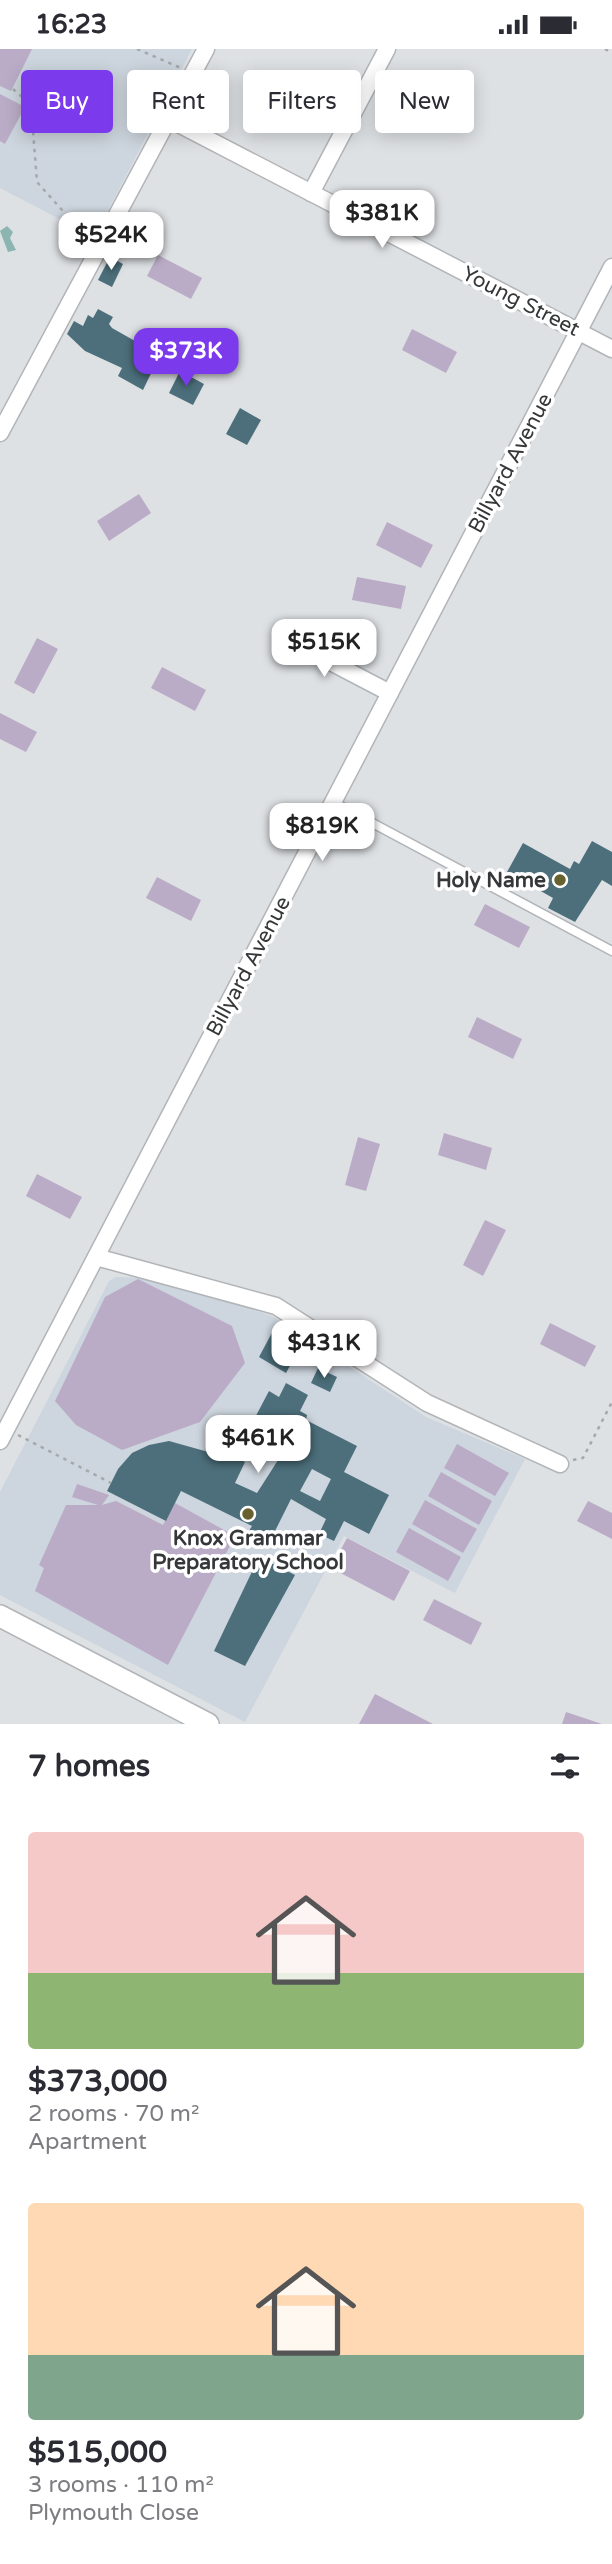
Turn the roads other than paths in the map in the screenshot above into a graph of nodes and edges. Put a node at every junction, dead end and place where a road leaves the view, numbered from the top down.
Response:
1 (206, 49) edge
2 (387, 49) edge
3 (196, 70) edge
4 (161, 133) edge
5 (196, 133) edge
6 (311, 193) junction
7 (612, 267) edge
8 (579, 331) junction
9 (612, 349) edge
10 (0, 433) edge
11 (286, 630) dead end
12 (390, 692) junction
13 (333, 802) junction
14 (612, 951) edge
15 (96, 1257) junction
16 (0, 1441) edge
17 (560, 1464) road end
18 (0, 1616) edge
19 (208, 1724) edge

1 - 3 street
2 - 6 street
4 - 10 street
5 - 6 street, Young Street
6 - 8 street, Young Street
7 - 8 street, Billyard Avenue
8 - 9 street, Young Street
8 - 12 street, Billyard Avenue
11 - 12 street
12 - 13 street, Billyard Avenue
13 - 14 lane
13 - 15 street, Billyard Avenue
15 - 16 street, Billyard Avenue
15 - 17 street
18 - 19 street

